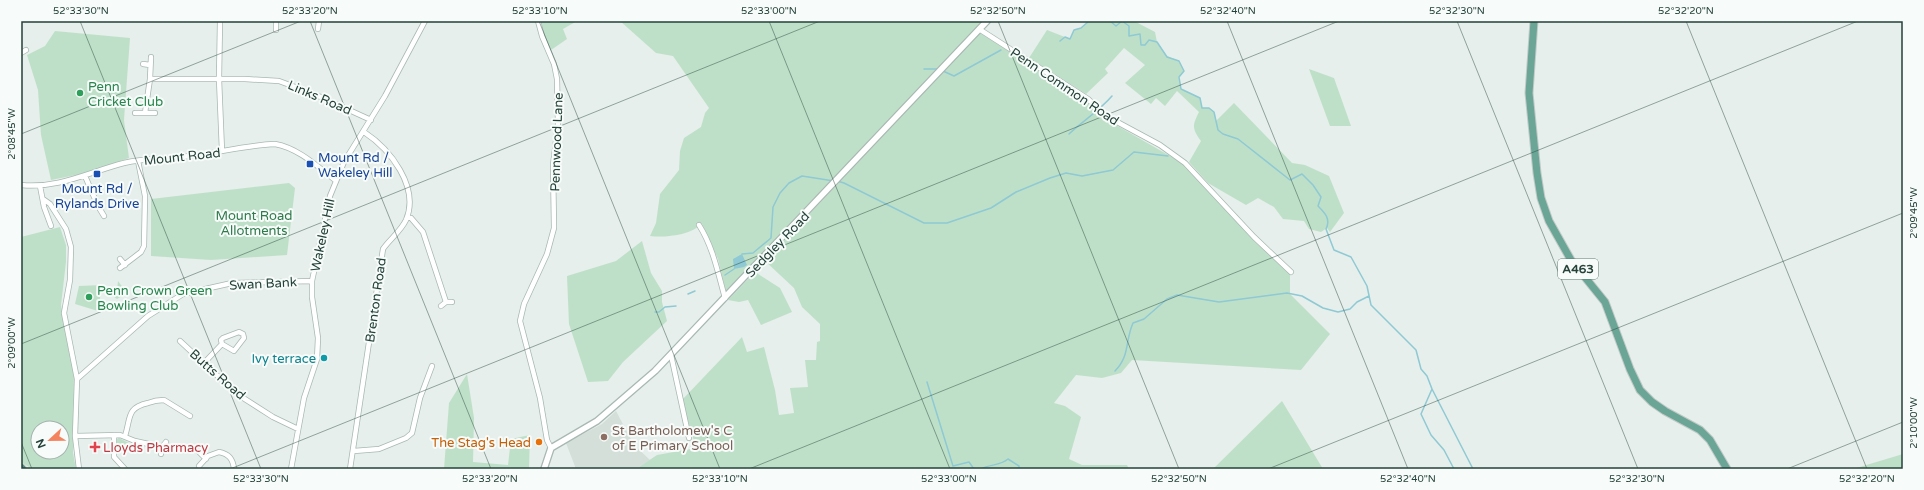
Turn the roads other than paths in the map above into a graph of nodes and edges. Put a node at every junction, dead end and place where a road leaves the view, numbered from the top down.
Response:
1 (220, 21) edge
2 (276, 21) edge
3 (319, 21) edge
4 (425, 21) edge
5 (538, 21) edge
6 (987, 21) edge
7 (1534, 21) edge
8 (318, 29) dead end
9 (979, 29) junction
10 (276, 30) dead end
11 (26, 50) dead end
12 (21, 53) edge
13 (151, 57) dead end
14 (143, 64) dead end
15 (150, 65) junction
16 (150, 79) junction
17 (219, 79) junction
18 (135, 113) dead end
19 (145, 113) junction
20 (155, 114) dead end
21 (371, 120) junction
22 (364, 132) junction
23 (222, 151) junction
24 (138, 160) junction
25 (85, 176) junction
26 (335, 180) junction
27 (21, 185) edge
28 (40, 186) junction
29 (43, 199) junction
30 (55, 211) junction
31 (47, 214) junction
32 (104, 216) dead end
33 (407, 217) junction
34 (699, 225) dead end
35 (51, 226) dead end
36 (120, 259) dead end
37 (125, 264) junction
38 (120, 268) dead end
39 (1291, 272) dead end
40 (312, 281) junction
41 (725, 298) junction
42 (446, 302) junction
43 (452, 302) dead end
44 (441, 306) dead end
45 (180, 341) dead end
46 (222, 344) junction
47 (671, 355) junction
48 (204, 363) junction
49 (432, 366) dead end
50 (77, 379) junction
51 (190, 416) dead end
52 (298, 429) junction
53 (114, 435) junction
54 (75, 436) junction
55 (125, 436) junction
56 (689, 438) dead end
57 (166, 442) dead end
58 (162, 447) junction
59 (551, 448) junction
60 (354, 451) junction
61 (200, 452) dead end
62 (161, 454) dead end
63 (206, 459) junction
64 (199, 466) dead end
65 (79, 469) edge
66 (125, 469) edge
67 (234, 469) edge
68 (291, 469) edge
69 (350, 469) edge
70 (544, 469) edge
71 (1727, 469) edge

1 - 17 street
2 - 10 street
3 - 8 street
4 - 21 street, Wakeley Hill
5 - 59 street, Pennwood Lane
6 - 9 street, Sedgley Road
7 - 71 main road, A463
9 - 39 street, Penn Common Road
9 - 41 street, Sedgley Road
11 - 12 street
13 - 15 street
14 - 15 street
15 - 16 street
16 - 17 street, Links Road
16 - 19 street
17 - 21 street, Links Road
17 - 23 street
18 - 19 street
19 - 20 street
21 - 22 street, Wakeley Hill
22 - 26 street, Wakeley Hill
22 - 33 street, Brenton Road
23 - 24 street, Mount Road
23 - 26 street, Mount Road
24 - 25 street, Mount Road
24 - 37 street
25 - 28 street, Mount Road
25 - 32 street
26 - 40 street, Wakeley Hill
27 - 28 street, Mount Road
28 - 29 street
29 - 30 street
29 - 31 street
30 - 31 street
30 - 50 street
31 - 35 street
33 - 42 street
33 - 60 street, Brenton Road
34 - 41 street
36 - 37 street
37 - 38 street
40 - 50 street, Swan Bank
40 - 52 street, Wakeley Hill
41 - 47 street, Sedgley Road
42 - 43 street
42 - 44 street
45 - 48 street, Butts Road
46 - 46 street
46 - 48 street
47 - 56 street
47 - 59 street, Sedgley Road
48 - 52 street, Butts Road
49 - 60 street
50 - 54 street
51 - 55 street
52 - 68 street, Wakeley Hill
53 - 54 street
53 - 55 street
53 - 66 street
54 - 65 street
55 - 58 street
57 - 58 street
58 - 62 street
59 - 70 street
60 - 69 street, Brenton Road
61 - 63 street
63 - 64 street
63 - 67 street

